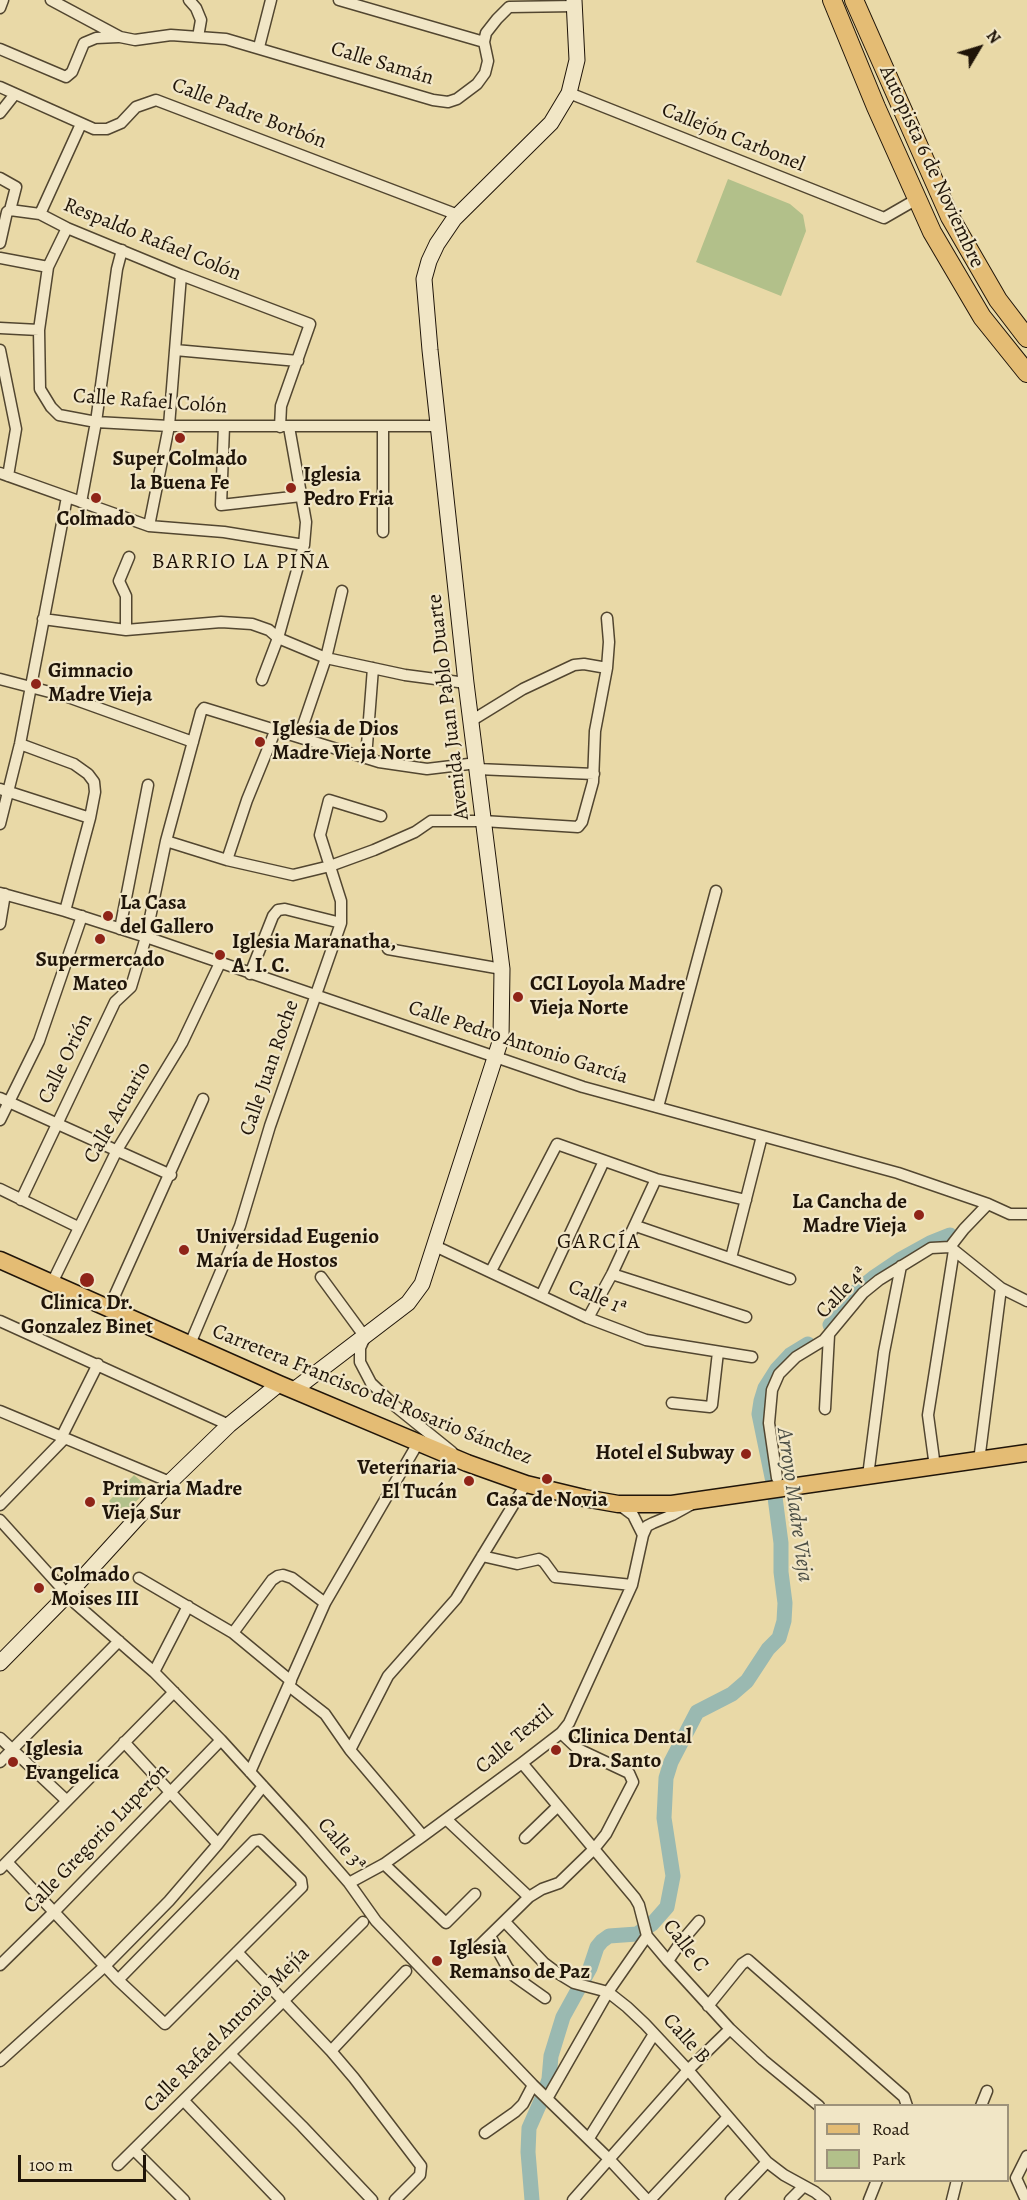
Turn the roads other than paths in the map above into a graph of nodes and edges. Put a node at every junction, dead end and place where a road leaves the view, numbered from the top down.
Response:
1 (3, 0) edge
2 (51, 0) edge
3 (189, 0) edge
4 (271, 0) edge
5 (339, 0) edge
6 (832, 0) edge
7 (854, 0) edge
8 (574, 3) edge
9 (507, 4) edge
10 (0, 8) edge
11 (120, 37) junction
12 (198, 37) junction
13 (484, 42) junction
14 (259, 47) junction
15 (0, 49) edge
16 (0, 87) edge
17 (569, 93) junction
18 (15, 94) junction
19 (0, 113) edge
20 (81, 124) junction
21 (0, 178) edge
22 (917, 199) junction
23 (10, 210) junction
24 (40, 214) junction
25 (458, 215) junction
26 (67, 228) junction
27 (0, 243) edge
28 (122, 250) junction
29 (0, 258) edge
30 (48, 267) junction
31 (181, 275) junction
32 (0, 328) edge
33 (39, 330) junction
34 (1027, 338) edge
35 (0, 350) edge
36 (176, 350) junction
37 (298, 361) junction
38 (1027, 373) edge
39 (4, 396) edge
40 (96, 422) junction
41 (169, 426) junction
42 (224, 426) junction
43 (438, 426) junction
44 (284, 427) junction
45 (383, 427) junction
46 (4, 475) edge
47 (301, 496) junction
48 (67, 497) junction
49 (81, 502) junction
50 (149, 526) junction
51 (383, 532) dead end
52 (304, 545) junction
53 (129, 557) dead end
54 (342, 591) dead end
55 (607, 618) dead end
56 (43, 619) junction
57 (126, 630) junction
58 (278, 638) junction
59 (326, 658) junction
60 (373, 668) junction
61 (607, 668) junction
62 (0, 679) edge
63 (262, 680) dead end
64 (466, 683) junction
65 (31, 687) junction
66 (471, 721) junction
67 (276, 729) junction
68 (299, 737) junction
69 (193, 742) junction
70 (20, 744) junction
71 (366, 758) junction
72 (477, 766) junction
73 (594, 774) junction
74 (148, 785) dead end
75 (4, 790) edge
76 (381, 816) dead end
77 (90, 818) junction
78 (483, 821) junction
79 (0, 824) edge
80 (166, 841) junction
81 (227, 860) junction
82 (330, 866) junction
83 (716, 891) dead end
84 (2, 894) edge
85 (65, 911) junction
86 (82, 916) junction
87 (341, 923) junction
88 (0, 924) edge
89 (120, 929) junction
90 (146, 937) junction
91 (388, 949) dead end
92 (220, 963) junction
93 (502, 969) junction
94 (250, 974) junction
95 (315, 996) junction
96 (495, 1059) junction
97 (203, 1099) dead end
98 (4, 1100) edge
99 (658, 1107) junction
100 (0, 1120) edge
101 (57, 1124) junction
102 (762, 1136) junction
103 (117, 1150) junction
104 (604, 1161) junction
105 (171, 1174) junction
106 (656, 1179) junction
107 (0, 1189) edge
108 (21, 1200) junction
109 (746, 1200) junction
110 (988, 1204) junction
111 (1027, 1214) edge
112 (636, 1226) junction
113 (78, 1227) junction
114 (435, 1246) junction
115 (952, 1249) junction
116 (731, 1258) junction
117 (0, 1260) edge
118 (901, 1266) junction
119 (491, 1271) junction
120 (612, 1274) junction
121 (321, 1278) dead end
122 (790, 1279) dead end
123 (52, 1283) junction
124 (1001, 1288) junction
125 (541, 1296) junction
126 (1027, 1301) edge
127 (109, 1308) junction
128 (588, 1317) junction
129 (746, 1317) dead end
130 (0, 1321) edge
131 (829, 1335) junction
132 (365, 1337) junction
133 (190, 1344) junction
134 (718, 1352) junction
135 (752, 1357) dead end
136 (98, 1364) junction
137 (287, 1387) junction
138 (672, 1403) dead end
139 (825, 1409) dead end
140 (0, 1411) edge
141 (229, 1425) junction
142 (64, 1437) junction
143 (418, 1443) junction
144 (1027, 1453) edge
145 (979, 1461) junction
146 (467, 1463) junction
147 (935, 1467) junction
148 (868, 1476) junction
149 (170, 1482) junction
150 (776, 1483) junction
151 (526, 1484) junction
152 (698, 1501) junction
153 (618, 1504) junction
154 (0, 1505) edge
155 (0, 1520) edge
156 (643, 1535) junction
157 (482, 1556) junction
158 (139, 1578) dead end
159 (632, 1585) junction
160 (68, 1594) junction
161 (325, 1603) junction
162 (188, 1606) junction
163 (233, 1633) junction
164 (119, 1641) junction
165 (0, 1663) edge
166 (154, 1672) junction
167 (290, 1683) junction
168 (174, 1692) junction
169 (561, 1733) junction
170 (0, 1738) edge
171 (221, 1740) junction
172 (124, 1742) junction
173 (12, 1750) junction
174 (350, 1750) junction
175 (0, 1762) edge
176 (522, 1763) junction
177 (250, 1772) junction
178 (263, 1786) junction
179 (168, 1792) junction
180 (66, 1800) junction
181 (558, 1806) junction
182 (446, 1819) junction
183 (423, 1836) junction
184 (525, 1838) dead end
185 (218, 1844) junction
186 (594, 1849) junction
187 (384, 1864) junction
188 (4, 1866) edge
189 (349, 1883) junction
190 (474, 1894) dead end
191 (529, 1897) junction
192 (54, 1912) junction
193 (699, 1921) dead end
194 (363, 1922) dead end
195 (505, 1922) junction
196 (490, 1936) junction
197 (646, 1936) junction
198 (477, 1948) dead end
199 (237, 1952) junction
200 (668, 1961) junction
201 (0, 1965) edge
202 (105, 1966) junction
203 (406, 1971) dead end
204 (118, 1980) junction
205 (608, 1992) junction
206 (544, 1998) dead end
207 (284, 2002) junction
208 (708, 2006) junction
209 (730, 2029) junction
210 (654, 2034) junction
211 (331, 2051) junction
212 (230, 2054) junction
213 (0, 2061) edge
214 (688, 2070) junction
215 (535, 2086) junction
216 (987, 2091) dead end
217 (548, 2097) junction
218 (184, 2101) junction
219 (817, 2104) edge
220 (906, 2104) edge
221 (982, 2104) edge
222 (727, 2118) junction
223 (485, 2133) dead end
224 (589, 2138) junction
225 (134, 2150) junction
226 (1027, 2156) edge
227 (609, 2158) junction
228 (767, 2162) junction
229 (118, 2165) dead end
230 (877, 2182) edge
231 (957, 2182) edge
232 (804, 2186) junction
233 (184, 2200) edge
234 (279, 2200) edge
235 (372, 2200) edge
236 (396, 2200) edge
237 (573, 2200) edge
238 (649, 2200) edge
239 (731, 2200) edge
240 (790, 2200) edge
241 (825, 2200) edge
242 (869, 2200) edge
243 (952, 2200) edge
244 (1026, 2200) edge

1 - 10 street
2 - 11 street
3 - 12 street
4 - 14 street
5 - 13 street
6 - 22 highway, Autopista 6 de Noviembre
7 - 34 highway, Autopista 6 de Noviembre
8 - 9 street
8 - 17 main road, Avenida Juan Pablo Duarte
9 - 13 street
11 - 12 street, Calle Samán
11 - 15 street, Calle Samán
12 - 14 street, Calle Samán
13 - 14 street, Calle Samán
16 - 18 street, Calle Padre Borbón
17 - 22 street, Callejón Carbonel
17 - 25 main road, Avenida Juan Pablo Duarte
18 - 19 street
18 - 20 street, Calle Padre Borbón
20 - 24 street
20 - 25 street, Calle Padre Borbón
21 - 23 street
22 - 38 highway, Autopista 6 de Noviembre
23 - 24 street, Respaldo Rafael Colón
23 - 27 street
24 - 26 street, Respaldo Rafael Colón
25 - 43 main road, Avenida Juan Pablo Duarte
26 - 28 street, Respaldo Rafael Colón
26 - 30 street, Calle Rafael Colón
28 - 31 street, Respaldo Rafael Colón
28 - 40 street
29 - 30 street
30 - 33 street, Calle Rafael Colón
31 - 36 street
31 - 37 street, Respaldo Rafael Colón
32 - 33 street
33 - 40 street, Calle Rafael Colón
35 - 39 street
36 - 37 street
36 - 41 street
37 - 44 street
39 - 46 street
40 - 41 street, Calle Rafael Colón
40 - 49 street
41 - 42 street, Calle Rafael Colón
41 - 50 street
42 - 44 street, Calle Rafael Colón
42 - 47 street
43 - 45 street, Calle Rafael Colón
43 - 64 main road, Avenida Juan Pablo Duarte
44 - 45 street, Calle Rafael Colón
44 - 47 street
45 - 51 street
46 - 48 street
47 - 52 street
48 - 49 street
48 - 56 street
49 - 50 street
50 - 52 street
52 - 58 street
53 - 57 street
54 - 59 street
55 - 61 street
56 - 57 street
56 - 65 street
57 - 58 street
58 - 59 street
58 - 63 street
59 - 60 street
59 - 68 street
60 - 64 street
60 - 71 street
61 - 66 street
61 - 73 street
62 - 65 street
64 - 66 main road, Avenida Juan Pablo Duarte
65 - 69 street
65 - 70 street
66 - 72 main road, Avenida Juan Pablo Duarte
67 - 68 street
67 - 69 street, Calle Orión
67 - 81 street
68 - 71 street
69 - 80 street, Calle Orión
70 - 75 street
70 - 77 street
71 - 72 street
72 - 73 street
72 - 78 main road, Avenida Juan Pablo Duarte
73 - 78 street
74 - 89 street
75 - 77 street
75 - 79 street
76 - 82 street, Calle Juan Roche
77 - 85 street
78 - 82 street
78 - 93 main road, Avenida Juan Pablo Duarte
80 - 81 street
80 - 90 street, Calle Orión
81 - 82 street
82 - 87 street, Calle Juan Roche
83 - 99 street
84 - 85 street, Calle Pedro Antonio García
84 - 88 street
85 - 86 street, Calle Pedro Antonio García
86 - 89 street, Calle Pedro Antonio García
86 - 98 street
87 - 94 street
87 - 95 street, Calle Juan Roche
89 - 90 street, Calle Pedro Antonio García
90 - 92 street, Calle Pedro Antonio García
90 - 101 street, Calle Orión
91 - 93 street
92 - 94 street, Calle Pedro Antonio García
92 - 103 street, Calle Acuario
93 - 96 main road, Avenida Juan Pablo Duarte
94 - 95 street, Calle Pedro Antonio García
95 - 96 street, Calle Pedro Antonio García
95 - 133 street, Calle Juan Roche
96 - 99 street, Calle Pedro Antonio García
96 - 114 main road, Avenida Juan Pablo Duarte
97 - 105 street
98 - 100 street
98 - 101 street
99 - 102 street, Calle Pedro Antonio García
101 - 103 street
101 - 108 street, Calle Orión
102 - 109 street
102 - 110 street, Calle Pedro Antonio García
103 - 105 street
103 - 113 street, Calle Acuario
104 - 106 street
104 - 119 street
104 - 125 street
105 - 127 street
106 - 109 street
106 - 112 street
107 - 108 street
108 - 113 street
109 - 116 street
110 - 111 street, Calle Pedro Antonio García
110 - 115 street
112 - 116 street
112 - 120 street
113 - 123 street, Calle Acuario
114 - 119 street, Calle 1ª
114 - 132 main road, Avenida Juan Pablo Duarte
115 - 118 street, Calle 4ª
115 - 124 street
115 - 147 street
116 - 122 street
117 - 123 main road, Carretera Francisco del Rosario Sánchez
118 - 131 street, Calle 4ª
118 - 148 street
119 - 125 street, Calle 1ª
120 - 128 street
120 - 129 street
121 - 132 street
123 - 127 main road, Carretera Francisco del Rosario Sánchez
124 - 126 street
124 - 145 street
125 - 128 street, Calle 1ª
127 - 133 main road, Carretera Francisco del Rosario Sánchez
128 - 134 street, Calle 1ª
130 - 136 street
131 - 139 street
131 - 150 street, Calle 4ª
132 - 137 main road, Avenida Juan Pablo Duarte
132 - 146 street
133 - 137 main road, Carretera Francisco del Rosario Sánchez
134 - 135 street, Calle 1ª
134 - 138 street
136 - 141 street
136 - 142 street
137 - 141 main road, Avenida Juan Pablo Duarte
137 - 143 main road, Carretera Francisco del Rosario Sánchez
140 - 142 street
141 - 149 main road, Avenida Juan Pablo Duarte
142 - 149 street
142 - 154 street
143 - 146 main road, Carretera Francisco del Rosario Sánchez
143 - 161 street
144 - 145 main road, Carretera Francisco del Rosario Sánchez
145 - 147 main road, Carretera Francisco del Rosario Sánchez
146 - 151 main road, Carretera Francisco del Rosario Sánchez
147 - 148 main road, Carretera Francisco del Rosario Sánchez
148 - 150 main road, Carretera Francisco del Rosario Sánchez
149 - 160 main road, Avenida Juan Pablo Duarte
150 - 152 main road, Carretera Francisco del Rosario Sánchez
151 - 153 main road, Carretera Francisco del Rosario Sánchez
151 - 157 street
152 - 153 main road, Carretera Francisco del Rosario Sánchez
152 - 156 street
153 - 156 street
155 - 160 street, Calle 3ª
156 - 159 street, Calle Textil
157 - 159 street
157 - 174 street
158 - 162 street
159 - 169 street, Calle Textil
160 - 164 street, Calle 3ª
160 - 165 main road, Avenida Juan Pablo Duarte
161 - 163 street
161 - 167 street
162 - 163 street
162 - 166 street
163 - 167 street
164 - 166 street, Calle 3ª
164 - 173 street
166 - 168 street, Calle 3ª
167 - 174 street
167 - 177 street
168 - 171 street, Calle 3ª
168 - 172 street
169 - 176 street, Calle Textil
169 - 186 street
170 - 173 street
171 - 177 street, Calle 3ª
171 - 179 street, Calle Gregorio Luperón
172 - 179 street
172 - 180 street
173 - 175 street
173 - 180 street
174 - 183 street
176 - 181 street, Calle C
176 - 182 street, Calle Textil
177 - 178 street, Calle 3ª
178 - 185 street
178 - 189 street, Calle 3ª
179 - 185 street
179 - 192 street, Calle Gregorio Luperón
180 - 188 street
181 - 184 street
181 - 186 street, Calle C
182 - 183 street, Calle Textil
182 - 191 street
183 - 187 street, Calle Textil
185 - 202 street
186 - 191 street
186 - 197 street, Calle C
187 - 189 street, Calle Textil
187 - 190 street
188 - 192 street
189 - 215 street, Calle 3ª
191 - 195 street
192 - 201 street, Calle Gregorio Luperón
192 - 202 street
193 - 200 street
194 - 207 street, Calle Rafael Antonio Mejía
195 - 196 street
195 - 205 street, Calle B
196 - 198 street
196 - 206 street
197 - 200 street, Calle C
197 - 205 street
199 - 204 street
199 - 204 street
199 - 207 street
200 - 208 street, Calle C
202 - 204 street
202 - 213 street
203 - 211 street
205 - 210 street, Calle B
205 - 217 street
207 - 211 street
207 - 212 street, Calle Rafael Antonio Mejía
208 - 209 street, Calle C
208 - 220 street
209 - 214 street
209 - 219 street, Calle C
210 - 214 street, Calle B
210 - 224 street
211 - 236 street
212 - 218 street, Calle Rafael Antonio Mejía
212 - 235 street
214 - 222 street, Calle B
214 - 227 street
215 - 217 street, Calle 3ª
215 - 223 street
216 - 221 street
217 - 224 street, Calle 3ª
218 - 225 street, Calle Rafael Antonio Mejía
218 - 234 street
222 - 228 street, Calle B
222 - 238 street
224 - 227 street, Calle 3ª
225 - 229 street, Calle Rafael Antonio Mejía
225 - 233 street
226 - 244 street
227 - 237 street
227 - 238 street, Calle 3ª
228 - 232 street, Calle B
228 - 239 street
230 - 242 street
231 - 243 street
232 - 240 street
232 - 241 street, Calle B

